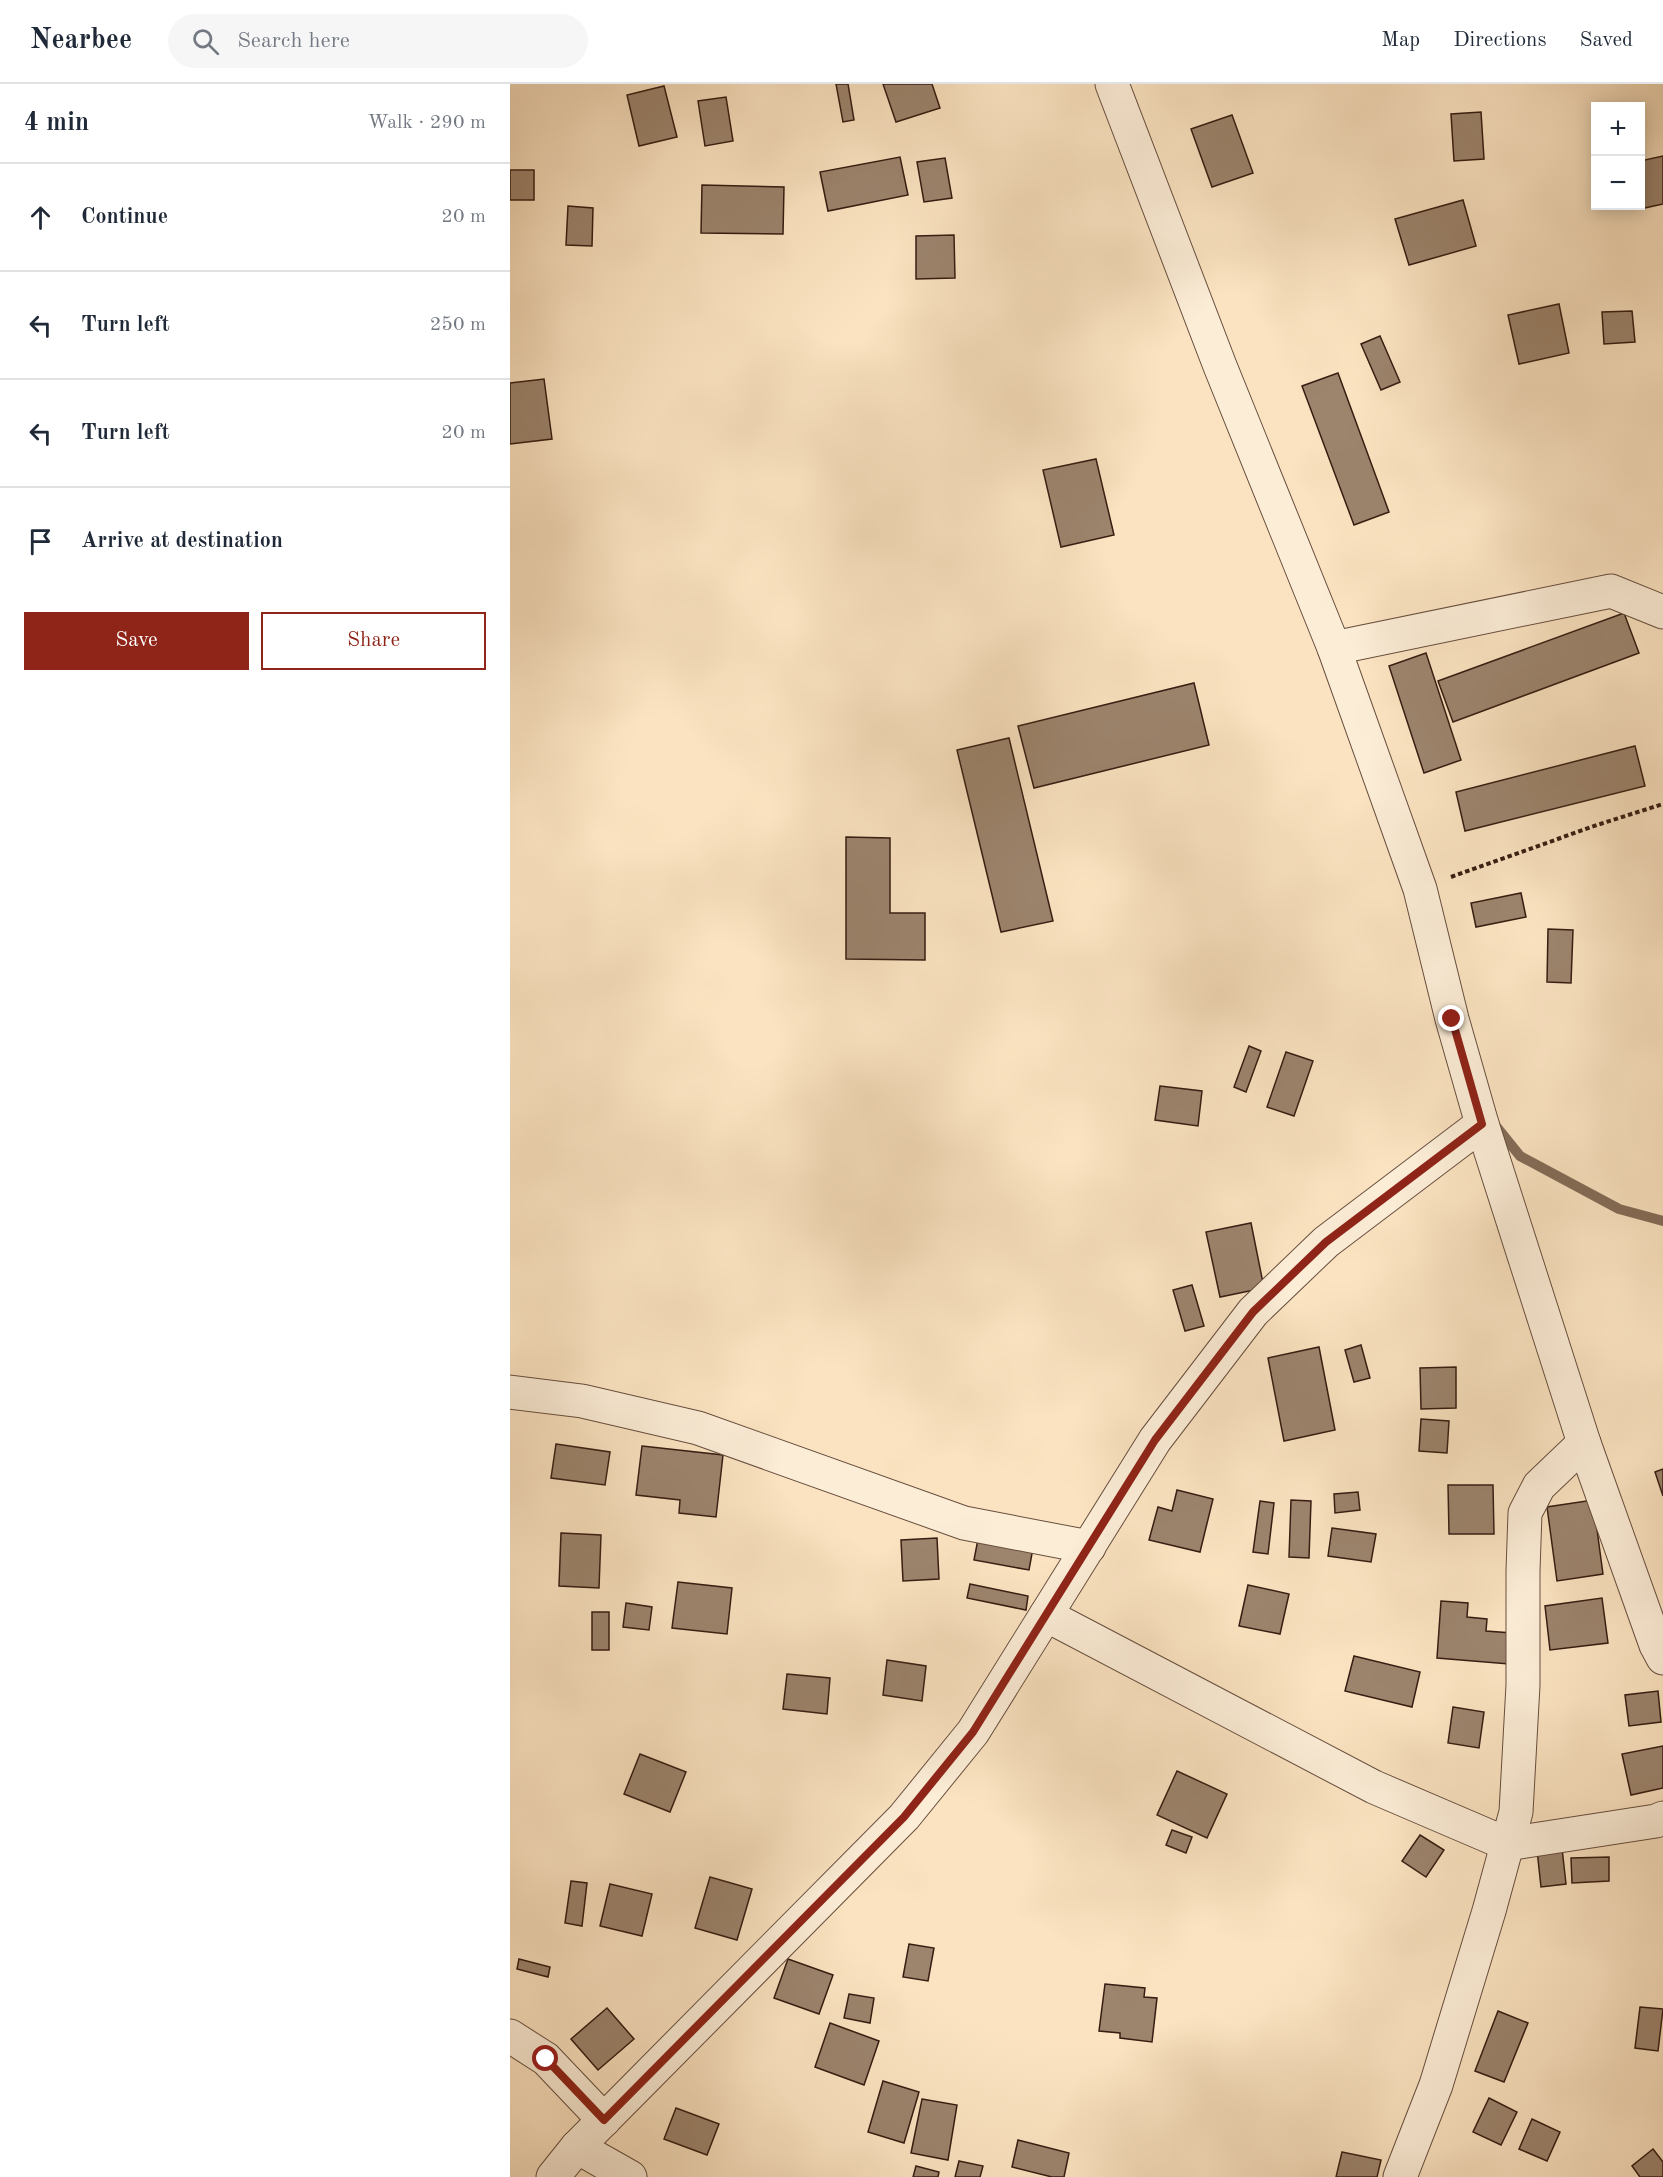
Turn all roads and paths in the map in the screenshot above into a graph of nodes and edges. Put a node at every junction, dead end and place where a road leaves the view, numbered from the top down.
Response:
1 (1112, 84) edge
2 (1663, 612) edge
3 (1334, 648) junction
4 (1663, 804) edge
5 (1420, 889) junction
6 (1482, 1124) junction
7 (510, 1392) edge
8 (1584, 1443) junction
9 (1089, 1547) junction
10 (1046, 1615) junction
11 (1663, 1658) edge
12 (1663, 1818) edge
13 (1507, 1844) junction
14 (510, 2036) edge
15 (604, 2120) junction
16 (577, 2147) junction
17 (553, 2177) edge
18 (630, 2177) edge
19 (1400, 2177) edge

1 - 3 street
2 - 3 street
3 - 5 street
4 - 5 path
5 - 6 street
6 - 8 street
6 - 9 street
7 - 9 street
8 - 11 street
8 - 13 street
9 - 10 street
10 - 13 street
10 - 15 street
12 - 13 street
13 - 19 street
14 - 15 street
15 - 16 street
16 - 17 street
16 - 18 street

